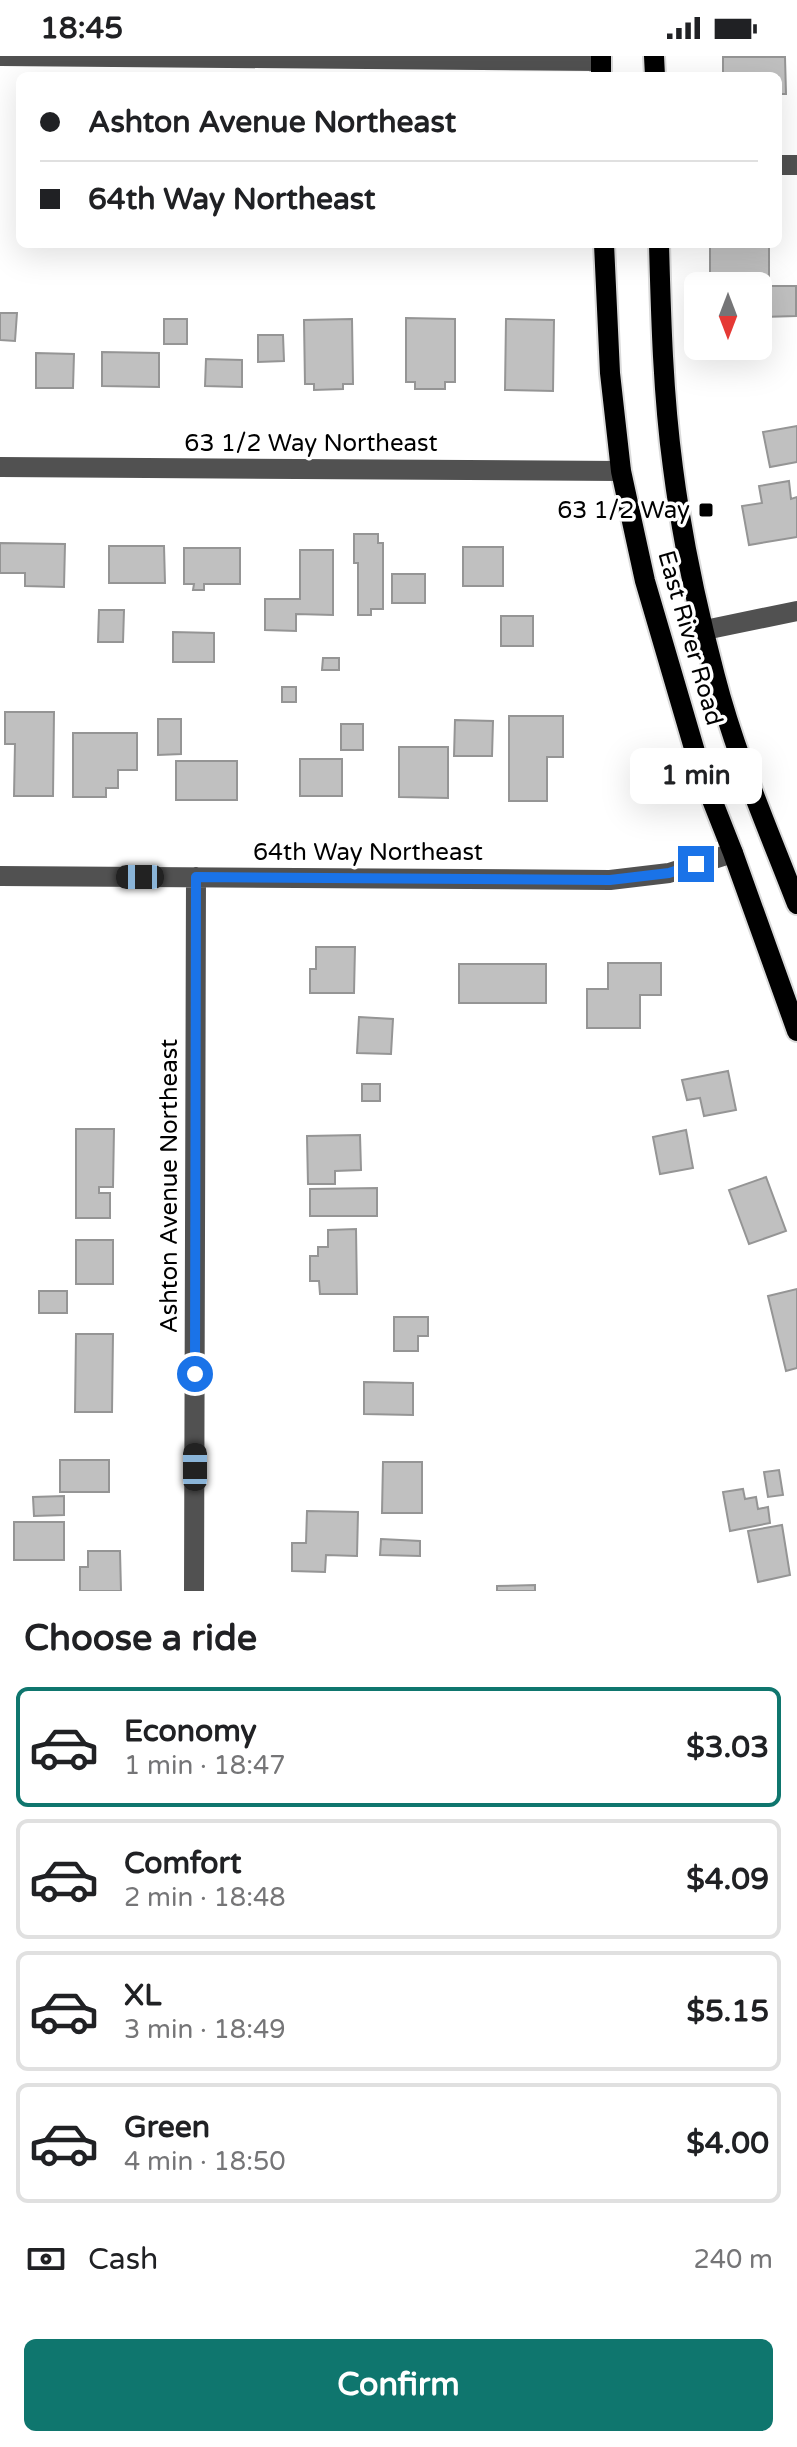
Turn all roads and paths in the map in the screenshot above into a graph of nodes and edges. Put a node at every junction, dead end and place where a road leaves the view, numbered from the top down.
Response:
1 (0, 56) edge
2 (601, 64) edge
3 (604, 248) edge
4 (659, 248) edge
5 (0, 467) edge
6 (621, 471) junction
7 (797, 611) edge
8 (705, 630) junction
9 (733, 853) junction
10 (791, 870) edge
11 (0, 876) edge
12 (196, 877) junction
13 (797, 904) edge
14 (797, 1031) edge
15 (194, 1591) edge

1 - 2 street
3 - 6 main road, East River Road
4 - 8 main road, East River Road
5 - 6 street, 63 1/2 Way Northeast
6 - 9 main road, East River Road
7 - 8 street
8 - 10 main road, East River Road
9 - 12 street, 64th Way Northeast
9 - 14 main road, East River Road
10 - 13 main road, East River Road
11 - 12 street, 64th Way Northeast
12 - 15 street, Ashton Avenue Northeast

